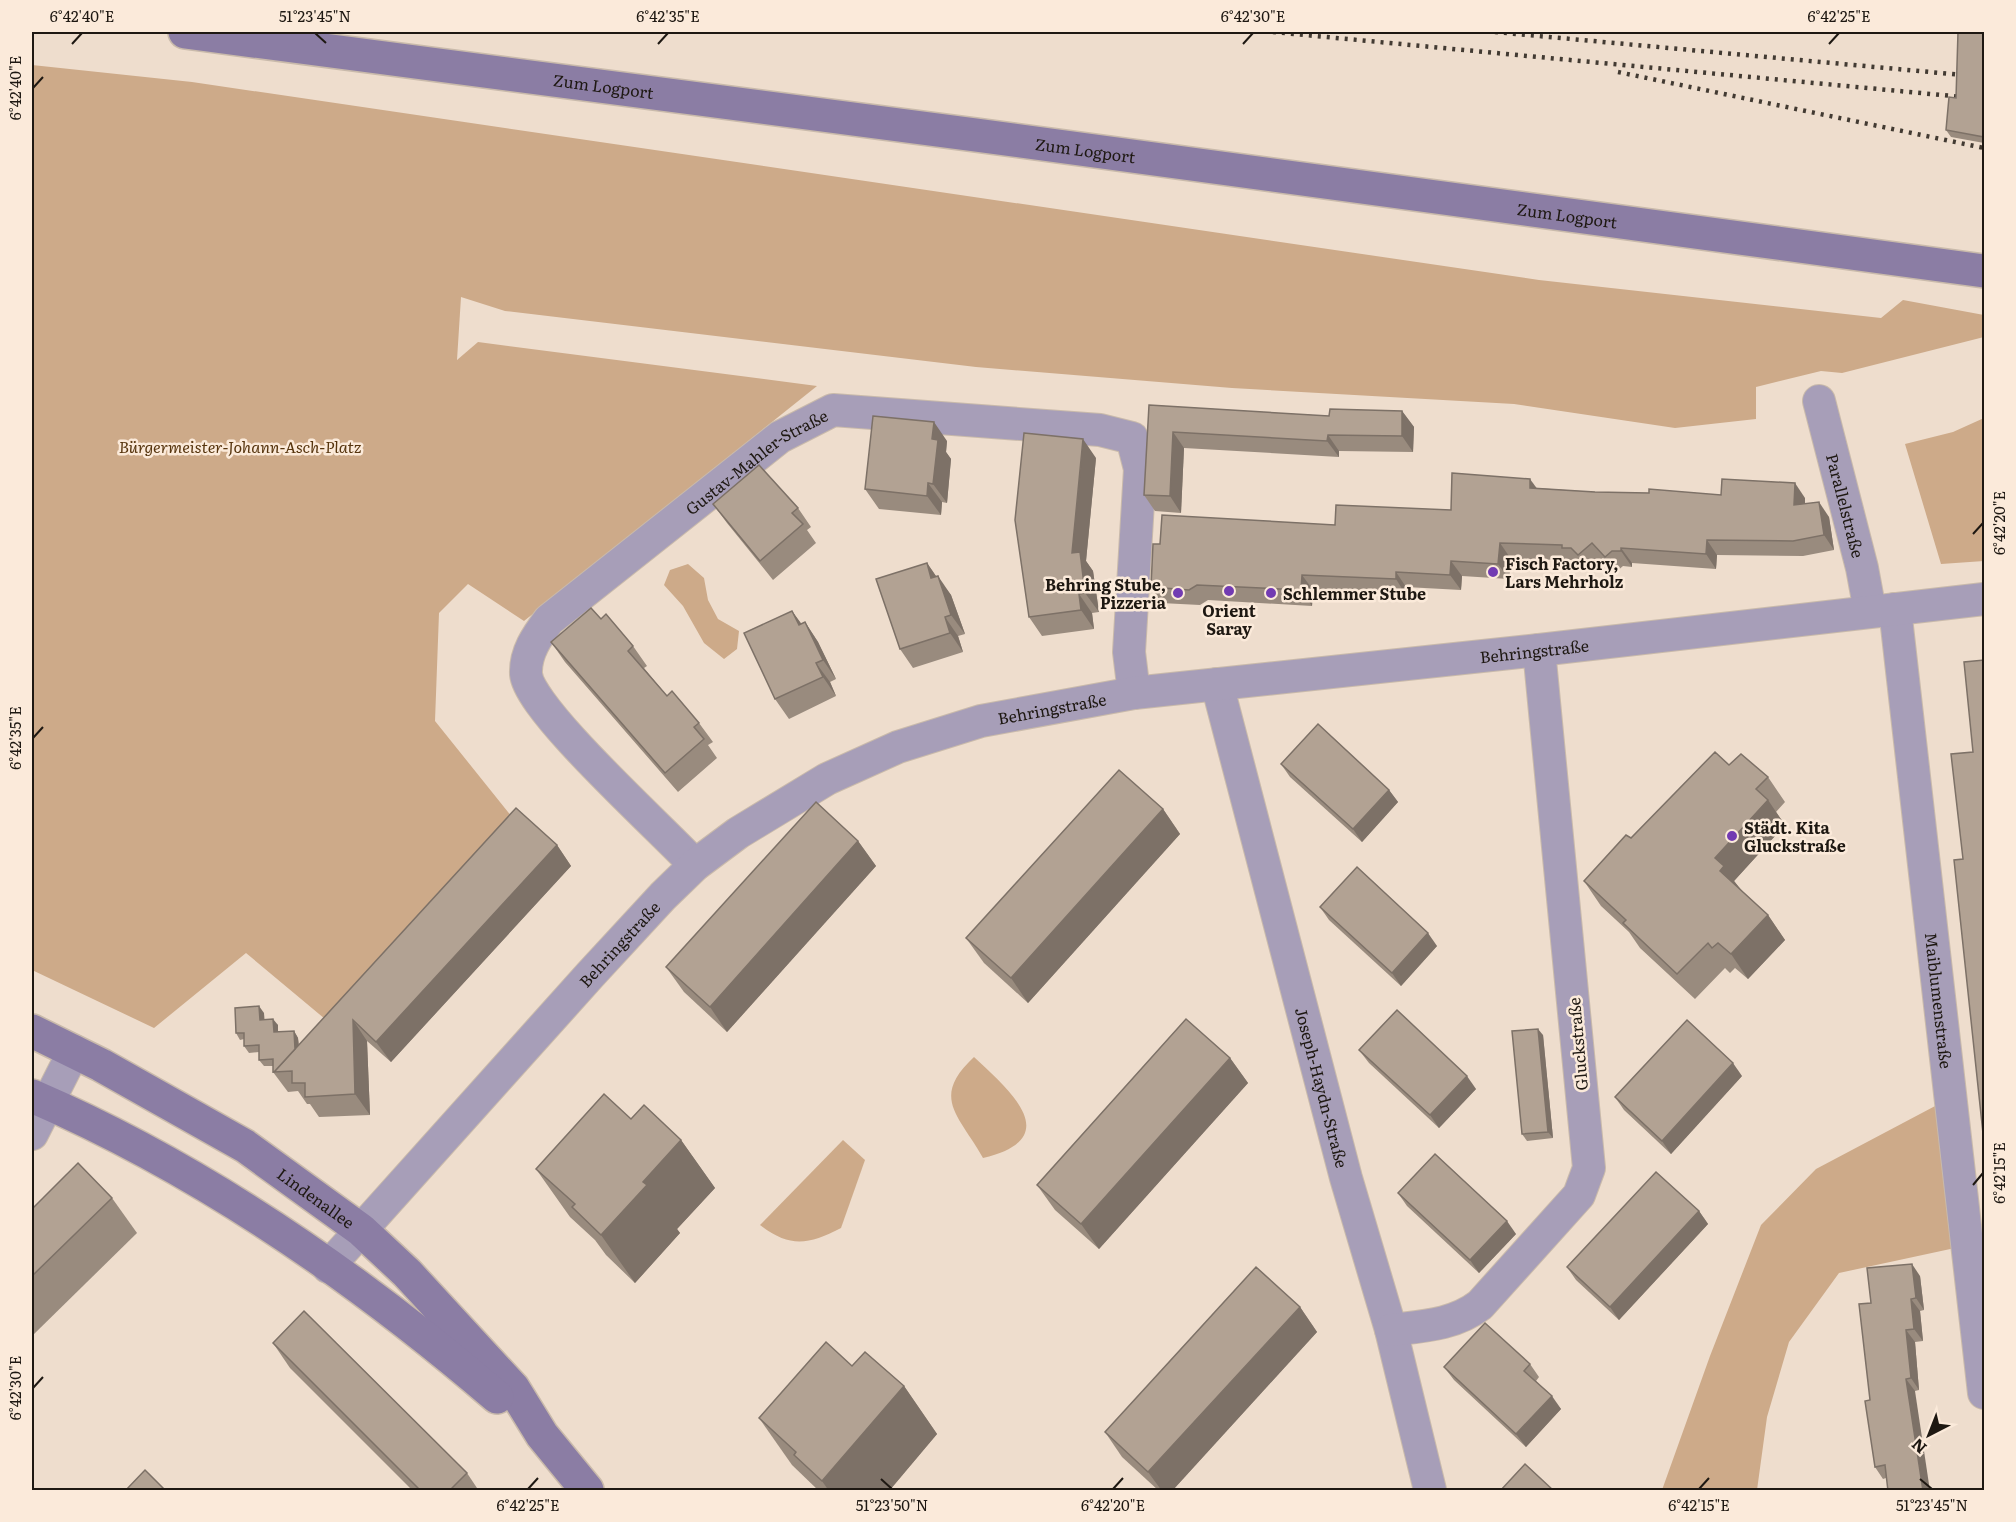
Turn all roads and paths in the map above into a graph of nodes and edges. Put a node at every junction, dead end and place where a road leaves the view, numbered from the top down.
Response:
1 (185, 32) edge
2 (1984, 270) edge
3 (1819, 401) dead end
4 (1984, 599) edge
5 (1882, 610) junction
6 (1539, 651) junction
7 (1217, 684) junction
8 (1134, 693) junction
9 (695, 865) junction
10 (32, 1031) edge
11 (74, 1051) junction
12 (40, 1100) edge
13 (32, 1134) edge
14 (361, 1230) junction
15 (328, 1267) junction
16 (1391, 1330) junction
17 (1984, 1393) edge
18 (542, 1436) junction
19 (587, 1491) edge
20 (1430, 1491) edge

1 - 2 main road, Zum Logport
3 - 5 street, Parallelstraße
4 - 5 street, Behringstraße
5 - 6 street, Behringstraße
5 - 17 street, Maiblumenstraße
6 - 7 street, Behringstraße
6 - 16 street, Gluckstraße
7 - 8 street, Behringstraße
7 - 16 street, Joseph-Haydn-Straße
8 - 9 street, Behringstraße
8 - 9 street, Gustav-Mahler-Straße
9 - 14 street, Behringstraße
10 - 11 main road, Lindenallee
11 - 12 street
11 - 14 main road, Lindenallee
12 - 13 street
12 - 15 main road, Lindenallee
14 - 15 street, Behringstraße
14 - 18 main road, Lindenallee
15 - 18 main road, Lindenallee
16 - 20 street, Joseph-Haydn-Straße
18 - 19 main road, Lindenallee

